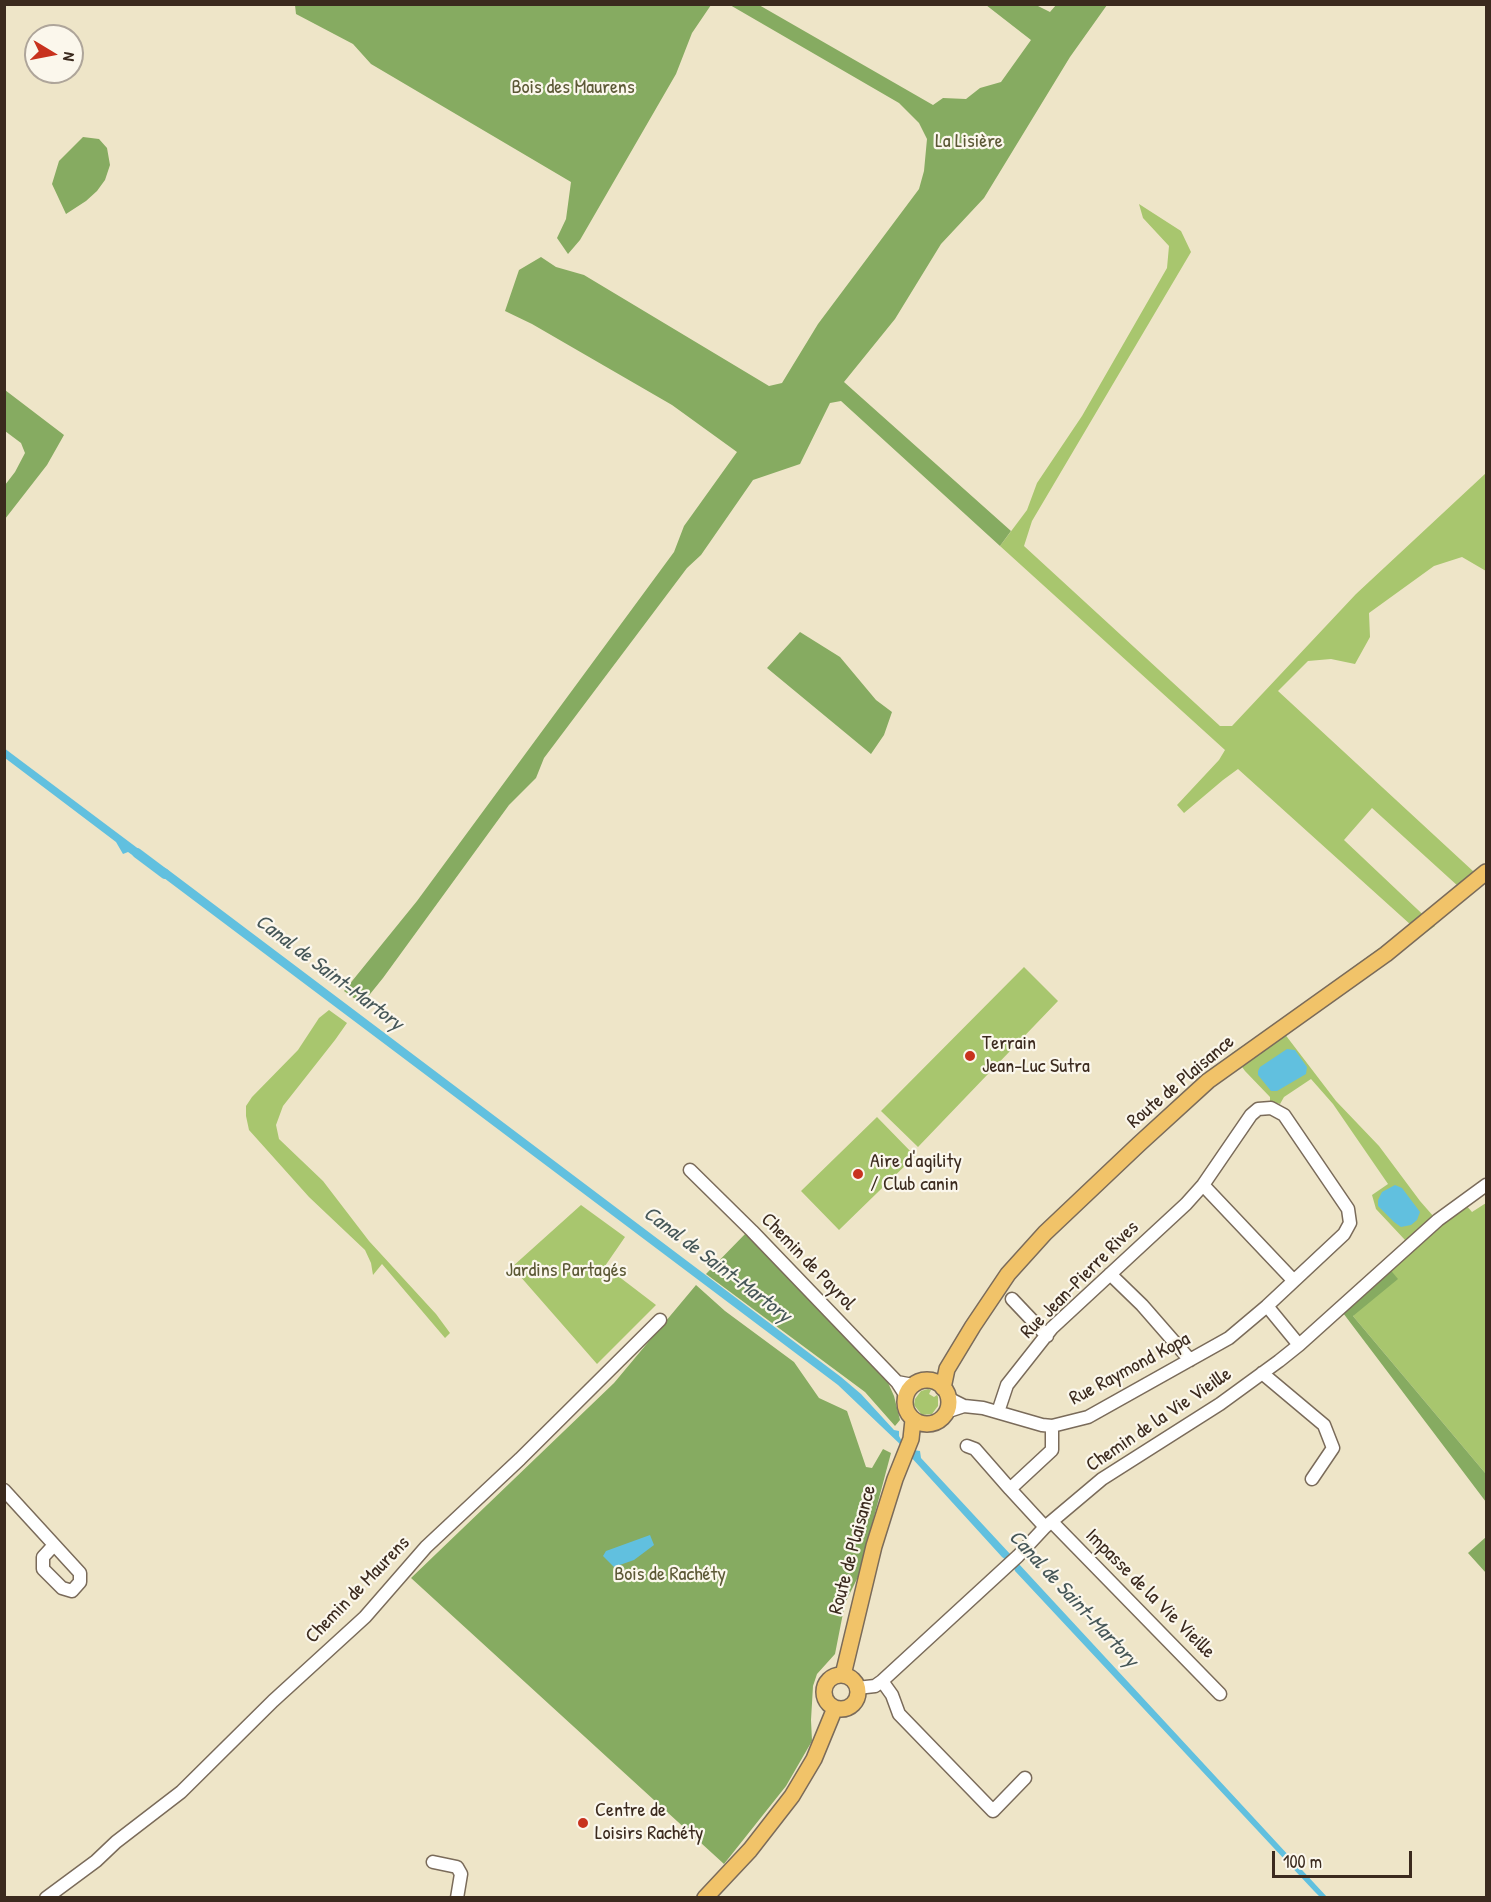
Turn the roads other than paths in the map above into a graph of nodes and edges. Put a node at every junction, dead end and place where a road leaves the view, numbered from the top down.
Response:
1 (1486, 872) edge
2 (690, 1170) dead end
3 (1203, 1185) junction
4 (1486, 1185) edge
5 (1110, 1274) junction
6 (1293, 1280) junction
7 (1012, 1299) dead end
8 (1267, 1306) junction
9 (660, 1320) dead end
10 (1047, 1336) junction
11 (1299, 1345) junction
12 (1190, 1360) junction
13 (1262, 1373) junction
14 (910, 1390) junction
15 (942, 1395) junction
16 (998, 1412) junction
17 (918, 1422) junction
18 (1052, 1426) junction
19 (967, 1446) dead end
20 (1312, 1479) dead end
21 (1010, 1489) junction
22 (4, 1490) edge
23 (1048, 1525) junction
24 (54, 1545) junction
25 (843, 1676) junction
26 (882, 1682) junction
27 (857, 1688) junction
28 (1221, 1694) dead end
29 (835, 1708) junction
30 (1025, 1778) dead end
31 (433, 1862) dead end
32 (46, 1898) edge
33 (457, 1898) edge
34 (705, 1898) edge

1 - 15 main road, Route de Plaisance
2 - 14 street, Chemin de Payrol
3 - 5 street, Rue Jean-Pierre Rives
3 - 6 street
3 - 6 street, Rue Jean-Pierre Rives
4 - 11 street, Chemin de la Vie Vieille
5 - 10 street, Rue Jean-Pierre Rives
5 - 12 street
6 - 8 street, Rue Raymond Kopa
7 - 10 street
8 - 11 street
8 - 12 street, Rue Raymond Kopa
9 - 32 street, Chemin de Maurens
10 - 16 street, Rue Jean-Pierre Rives
11 - 13 street, Chemin de la Vie Vieille
12 - 18 street, Rue Raymond Kopa
13 - 20 street
13 - 23 street, Chemin de la Vie Vieille
14 - 15 main road
14 - 17 main road
15 - 16 street, Rue Raymond Kopa
15 - 17 main road
16 - 18 street, Rue Raymond Kopa
17 - 25 main road, Route de Plaisance
18 - 21 street
19 - 21 street, Impasse de la Vie Vieille
21 - 23 street, Impasse de la Vie Vieille
22 - 24 street
23 - 26 street, Chemin de la Vie Vieille
23 - 28 street, Impasse de la Vie Vieille
24 - 24 street
25 - 27 main road
25 - 29 main road
26 - 27 street, Chemin de la Vie Vieille
26 - 30 street
27 - 29 main road
29 - 34 main road
31 - 33 street

